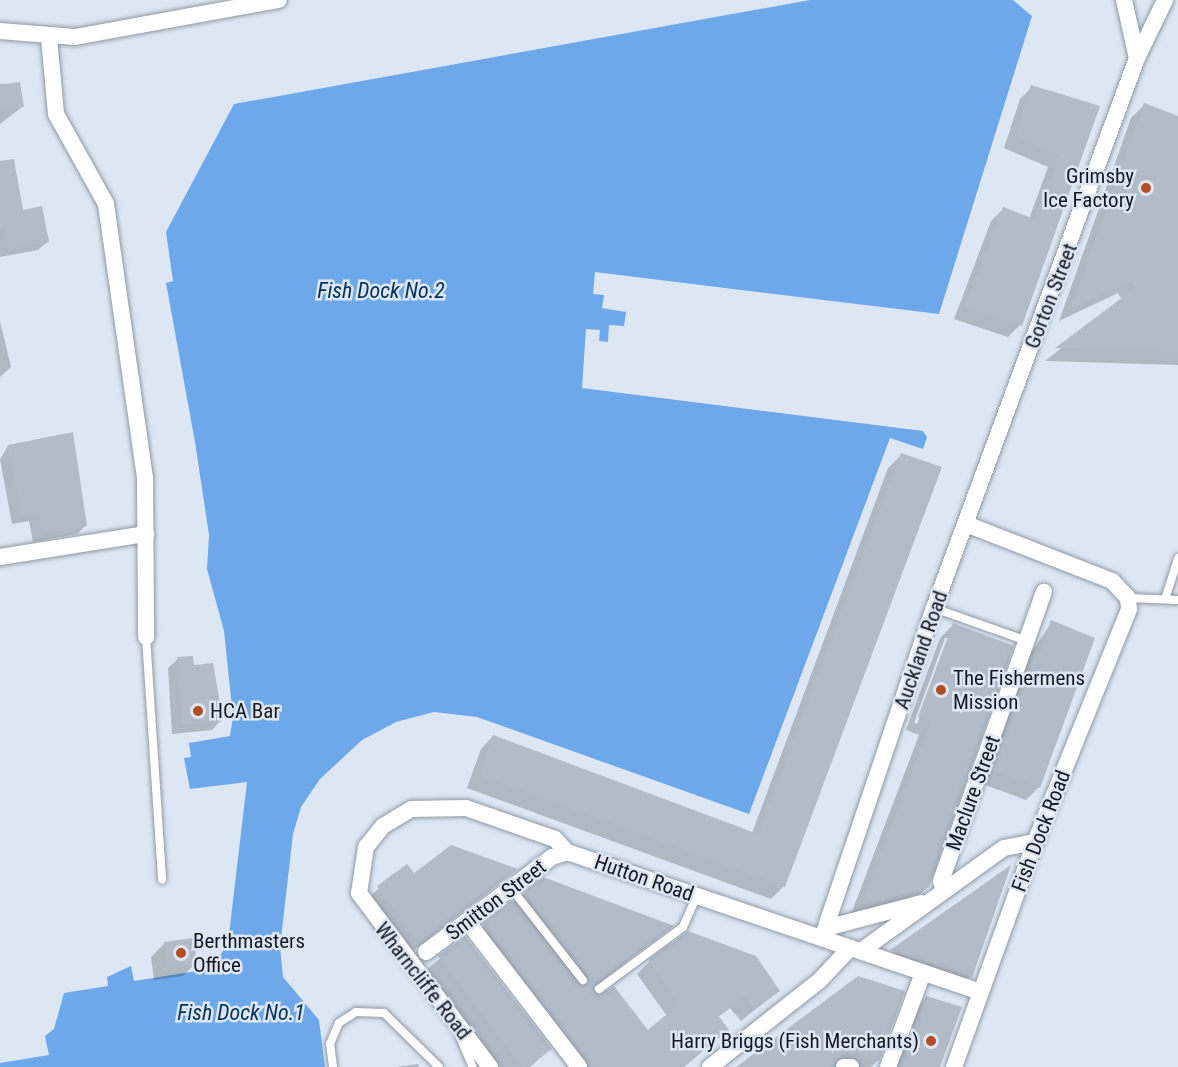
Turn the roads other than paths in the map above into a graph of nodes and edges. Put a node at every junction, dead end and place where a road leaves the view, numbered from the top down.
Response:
1 (279, 0) edge
2 (1124, 0) edge
3 (1165, 0) edge
4 (0, 31) edge
5 (49, 37) junction
6 (1137, 58) junction
7 (1025, 364) joint
8 (966, 524) junction
9 (146, 534) junction
10 (0, 557) edge
11 (1178, 558) edge
12 (1044, 592) dead end
13 (1166, 596) junction
14 (1128, 598) junction
15 (1178, 600) edge
16 (934, 608) junction
17 (146, 637) joint
18 (1027, 641) junction
19 (1035, 842) junction
20 (567, 852) junction
21 (162, 879) dead end
22 (511, 888) junction
23 (944, 891) junction
24 (359, 893) joint
25 (698, 896) junction
26 (930, 901) junction
27 (467, 921) junction
28 (824, 933) junction
29 (856, 950) junction
30 (426, 952) dead end
31 (923, 973) junction
32 (583, 980) dead end
33 (599, 989) dead end
34 (981, 992) junction
35 (453, 1020) junction
36 (333, 1067) edge
37 (439, 1067) edge
38 (473, 1067) edge
39 (490, 1067) edge
40 (579, 1067) edge
41 (710, 1067) edge
42 (844, 1067) edge
43 (851, 1067) edge
44 (888, 1067) edge
45 (954, 1067) edge

1 - 5 street
2 - 6 street
3 - 6 street, Gorton Street
4 - 5 street
5 - 9 street
6 - 7 street, Gorton Street
7 - 8 street, Auckland Road
8 - 14 street
8 - 16 street, Auckland Road
9 - 10 street
9 - 17 street
11 - 13 lane
12 - 18 street, Maclure Street
13 - 14 lane
13 - 15 lane
14 - 19 street, Fish Dock Road
16 - 18 lane
16 - 28 street, Auckland Road
17 - 21 lane
18 - 23 street, Maclure Street
19 - 23 street
19 - 34 street, Fish Dock Road
20 - 22 street, Smitton Street
20 - 24 street, Hutton Road
20 - 25 street, Hutton Road
22 - 27 street, Smitton Street
22 - 32 lane
23 - 26 street
24 - 35 street, Wharncliffe Road
25 - 28 street, Hutton Road
25 - 33 lane
26 - 28 street
26 - 29 street
27 - 30 street, Smitton Street
27 - 40 street
28 - 29 street, Hutton Road
29 - 31 street, Hutton Road
29 - 41 street
31 - 34 street, Hutton Road
31 - 44 street
34 - 45 street, Fish Dock Road
35 - 38 lane
35 - 39 street, Wharncliffe Road
36 - 37 lane
42 - 43 street

